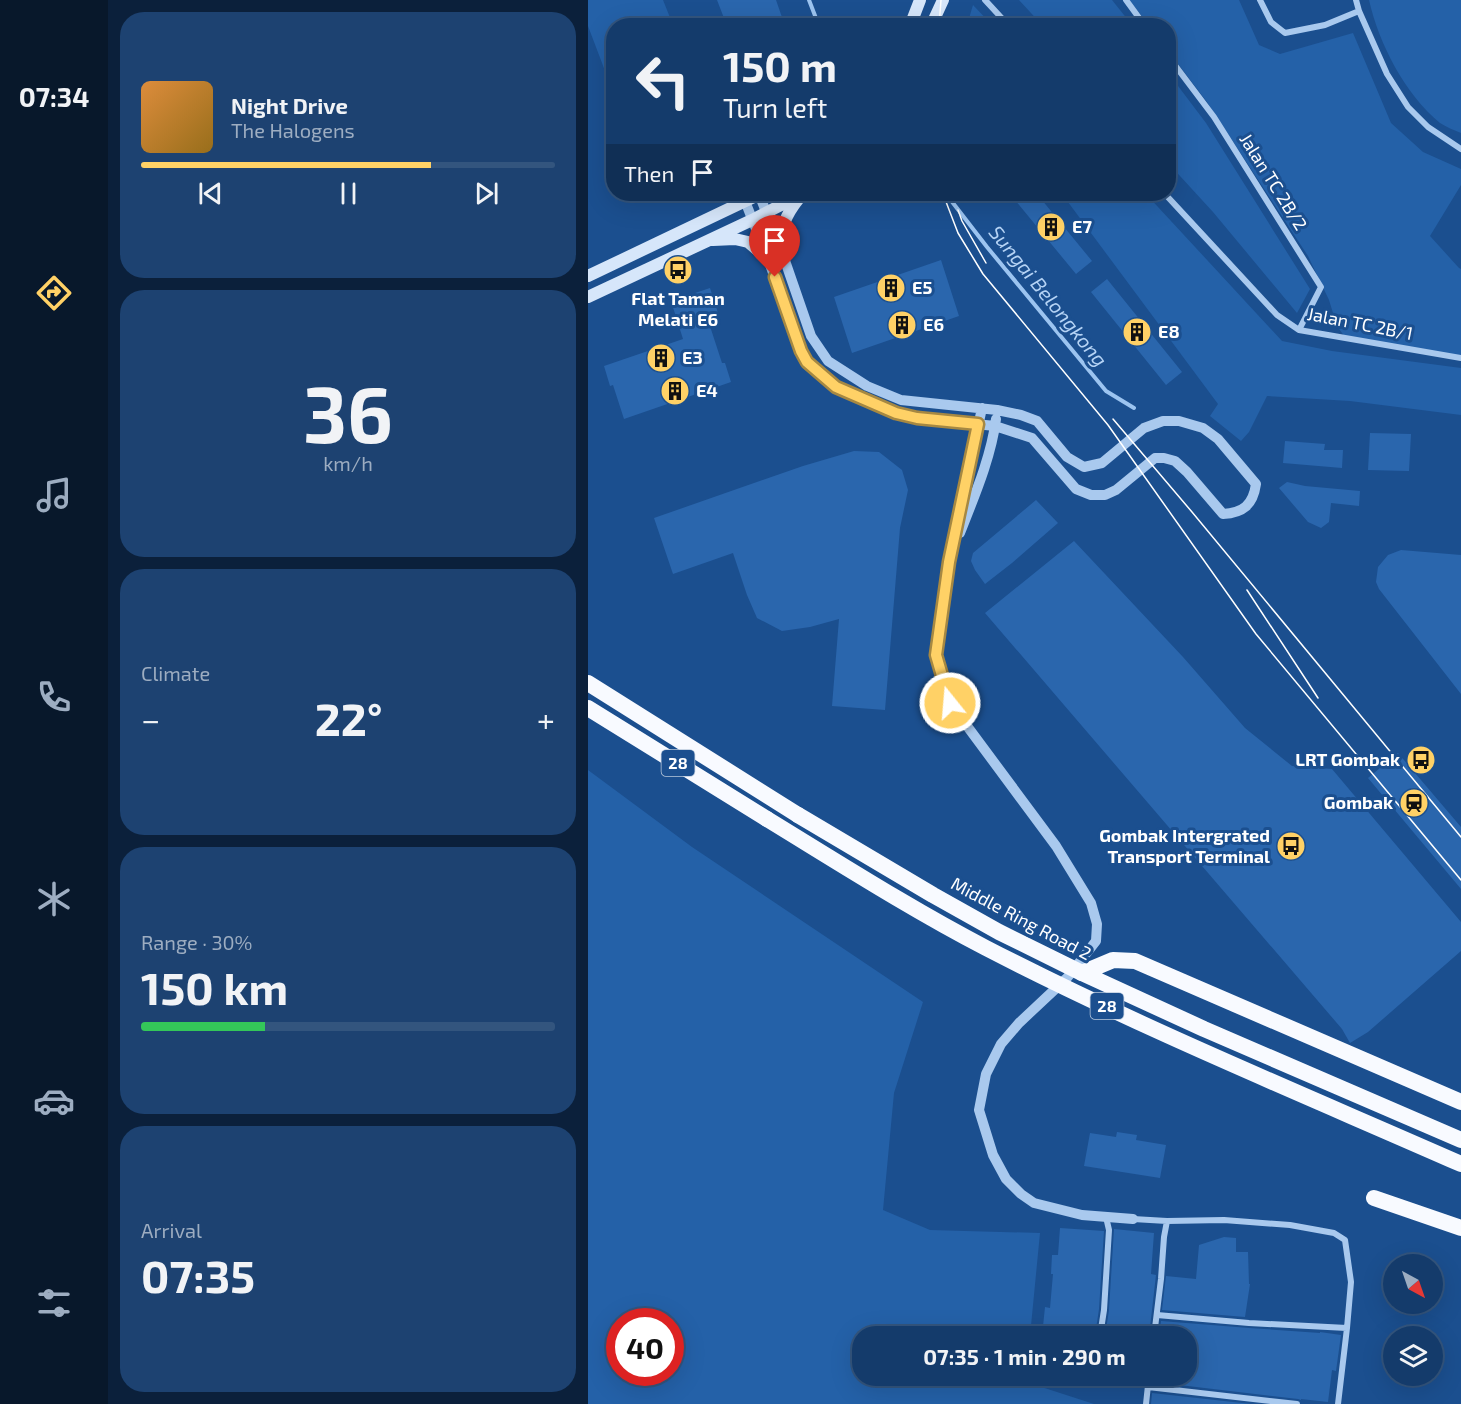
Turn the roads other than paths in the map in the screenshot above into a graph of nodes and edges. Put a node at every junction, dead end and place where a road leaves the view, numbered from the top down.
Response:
1 (920, 0) edge
2 (942, 0) edge
3 (985, 0) edge
4 (1126, 0) edge
5 (1260, 0) edge
6 (1356, 0) edge
7 (1359, 10) junction
8 (913, 18) edge
9 (934, 18) edge
10 (1002, 18) edge
11 (1139, 18) edge
12 (1176, 67) edge
13 (1461, 149) edge
14 (745, 201) joint
15 (762, 201) edge
16 (788, 201) edge
17 (796, 201) edge
18 (1171, 201) edge
19 (767, 212) junction
20 (752, 220) junction
21 (708, 240) junction
22 (782, 252) junction
23 (768, 259) junction
24 (588, 276) edge
25 (588, 297) edge
26 (1299, 330) junction
27 (1461, 358) edge
28 (982, 408) junction
29 (997, 410) junction
30 (978, 424) junction
31 (995, 426) junction
32 (949, 562) junction
33 (588, 672) edge
34 (588, 683) edge
35 (588, 708) edge
36 (638, 714) junction
37 (1082, 973) junction
38 (1461, 1102) edge
39 (1461, 1140) edge
40 (1461, 1164) edge
41 (1374, 1198) dead end
42 (1106, 1216) junction
43 (1133, 1219) joint
44 (1167, 1221) junction
45 (1461, 1228) edge
46 (1156, 1315) junction
47 (1102, 1326) edge
48 (1155, 1326) edge
49 (1347, 1328) junction
50 (1148, 1387) joint
51 (1146, 1404) edge
52 (1297, 1404) edge
53 (1338, 1404) edge

1 - 8 main road
2 - 9 main road
3 - 10 street
4 - 11 street
5 - 7 street
6 - 7 street
7 - 13 street
12 - 26 street, Jalan TC 2B/2
14 - 20 street
14 - 24 main road
15 - 19 street
16 - 19 main road
17 - 22 main road
18 - 26 street, Jalan TC 2B/1
19 - 20 main road
19 - 22 street
20 - 21 main road
20 - 23 street
21 - 23 main road
21 - 25 main road
22 - 28 street
23 - 30 street
26 - 27 street, Jalan TC 2B/1
28 - 29 street
28 - 30 street
29 - 31 street
29 - 31 street
30 - 31 street
30 - 32 street
31 - 32 street
32 - 42 street
33 - 36 highway
34 - 36 highway, Middle Ring Road 2 / 28
35 - 40 highway, 28, bridge
36 - 37 highway, Middle Ring Road 2 / 28, bridge
37 - 38 highway
37 - 39 highway, Middle Ring Road 2 / 28
41 - 45 highway
42 - 43 street
42 - 47 street
43 - 44 street
44 - 46 street
44 - 49 street
46 - 48 street
46 - 49 street
49 - 53 street
50 - 51 street
50 - 52 street

